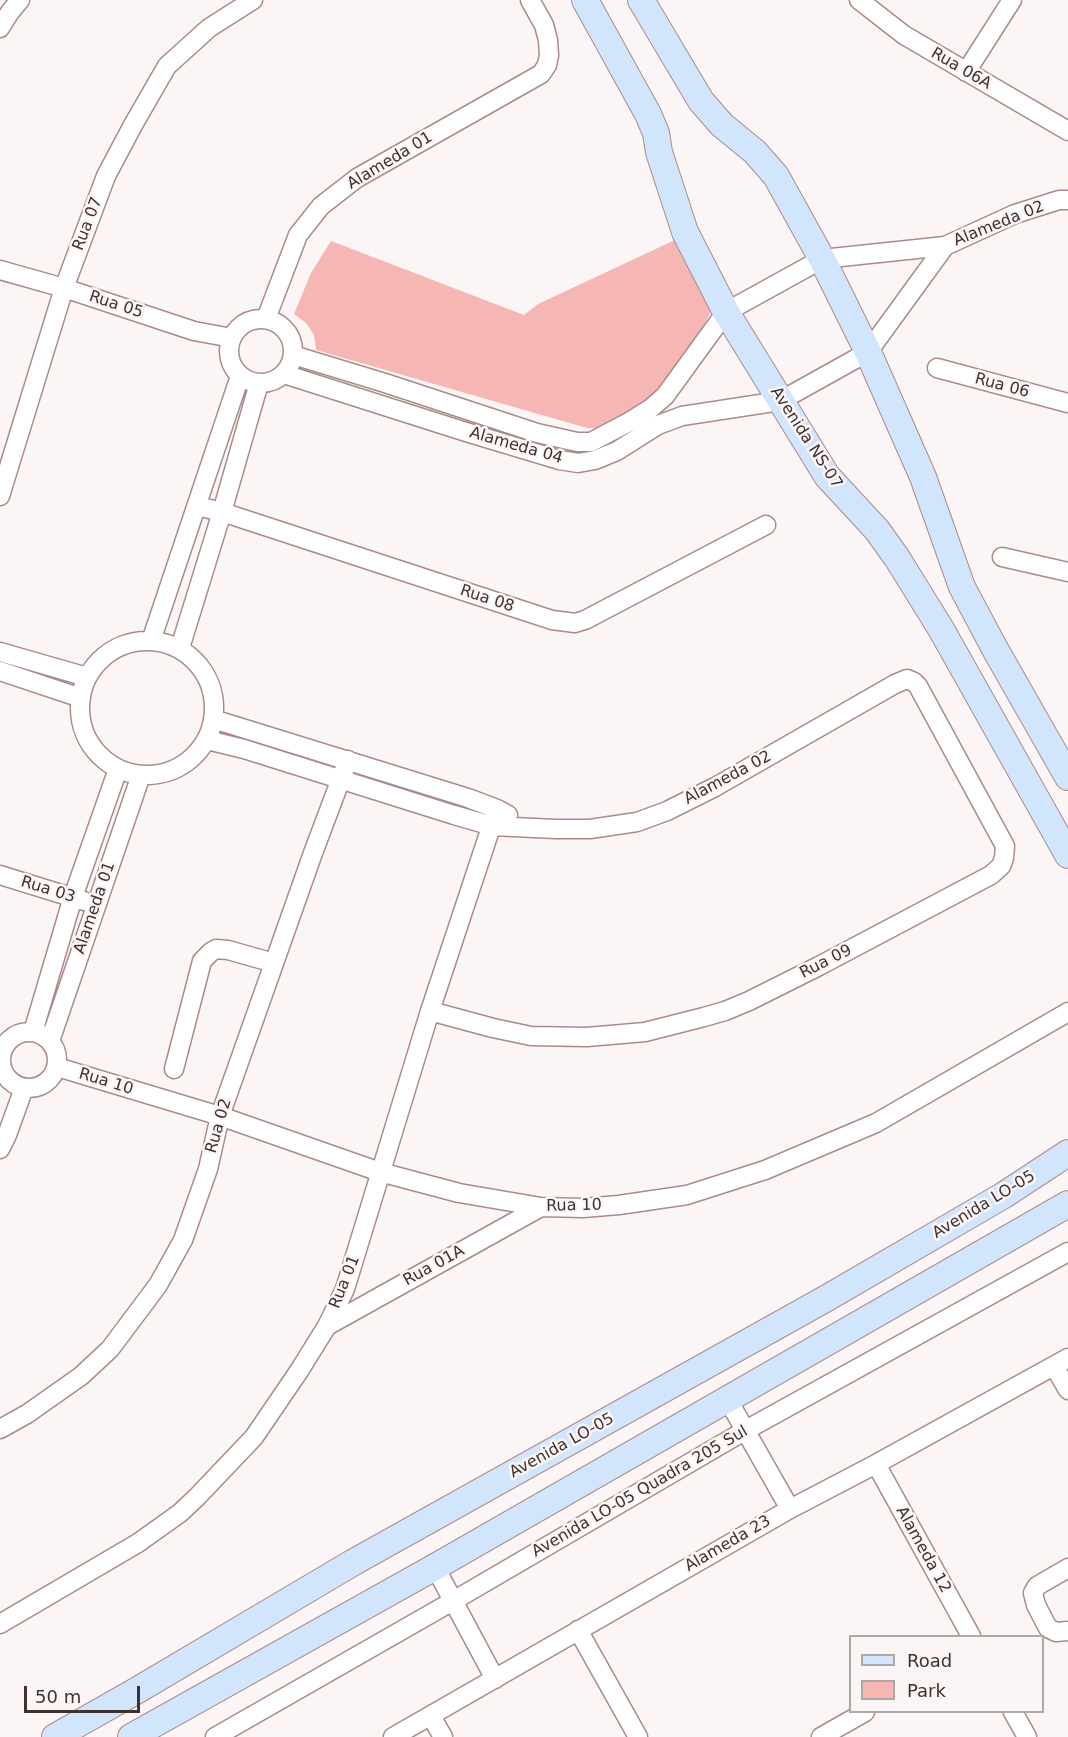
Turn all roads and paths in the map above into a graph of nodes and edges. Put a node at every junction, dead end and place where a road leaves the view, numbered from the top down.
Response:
1 (20, 0) edge
2 (253, 0) edge
3 (530, 0) edge
4 (585, 0) edge
5 (641, 0) edge
6 (859, 0) edge
7 (1012, 0) edge
8 (0, 28) edge
9 (966, 72) junction
10 (1068, 131) edge
11 (1068, 200) edge
12 (945, 246) junction
13 (822, 259) junction
14 (0, 270) edge
15 (64, 288) junction
16 (726, 312) junction
17 (266, 320) junction
18 (232, 338) junction
19 (868, 352) junction
20 (293, 355) junction
21 (937, 368) dead end
22 (284, 374) junction
23 (240, 376) junction
24 (259, 383) junction
25 (386, 383) junction
26 (408, 391) junction
27 (780, 401) junction
28 (1068, 403) edge
29 (378, 404) junction
30 (402, 412) junction
31 (0, 496) edge
32 (197, 506) junction
33 (222, 512) junction
34 (766, 525) dead end
35 (1002, 557) dead end
36 (1068, 573) edge
37 (151, 641) junction
38 (180, 648) junction
39 (0, 652) edge
40 (0, 671) edge
41 (87, 677) junction
42 (911, 680) joint
43 (81, 698) junction
44 (213, 719) junction
45 (207, 740) junction
46 (348, 760) junction
47 (118, 769) junction
48 (141, 775) junction
49 (1068, 777) edge
50 (341, 780) junction
51 (495, 817) junction
52 (1068, 855) edge
53 (0, 875) edge
54 (73, 897) junction
55 (96, 906) junction
56 (274, 963) junction
57 (430, 1011) junction
58 (1068, 1012) edge
59 (33, 1032) junction
60 (50, 1041) junction
61 (3, 1043) edge
62 (0, 1063) edge
63 (57, 1067) junction
64 (174, 1069) dead end
65 (24, 1088) junction
66 (220, 1116) junction
67 (0, 1149) edge
68 (1068, 1153) edge
69 (380, 1172) junction
70 (1068, 1204) edge
71 (541, 1207) junction
72 (1068, 1252) edge
73 (327, 1326) junction
74 (1061, 1362) edge
75 (1068, 1390) edge
76 (728, 1400) junction
77 (0, 1430) edge
78 (746, 1430) junction
79 (876, 1464) junction
80 (790, 1509) junction
81 (435, 1567) junction
82 (1068, 1568) edge
83 (453, 1600) junction
84 (0, 1624) edge
85 (578, 1630) junction
86 (1068, 1631) edge
87 (970, 1635) edge
88 (495, 1679) junction
89 (863, 1713) edge
90 (1014, 1713) edge
91 (431, 1716) junction
92 (55, 1737) edge
93 (131, 1737) edge
94 (215, 1737) edge
95 (393, 1737) edge
96 (443, 1737) edge
97 (638, 1737) edge
98 (821, 1737) edge
99 (1027, 1737) edge

1 - 8 street
2 - 15 street, Rua 07
3 - 17 street, Alameda 01
4 - 16 main road, Avenida NS-07
5 - 13 main road
6 - 9 street, Rua 06A
7 - 9 street
9 - 10 street, Rua 06A
11 - 12 street, Alameda 02
12 - 13 street, Alameda 02
12 - 19 street
13 - 16 street
13 - 19 main road
14 - 15 street, Rua 05
15 - 18 street, Rua 05
15 - 31 street, Rua 07
16 - 26 street, Alameda 04
16 - 27 main road, Avenida NS-07
17 - 18 street
17 - 20 street
18 - 23 street
19 - 27 street
19 - 49 main road
20 - 22 street
20 - 25 street, Alameda 04
21 - 28 street, Rua 06
22 - 24 street
22 - 29 street, Alameda 04
23 - 24 street
23 - 32 street
24 - 33 street
25 - 26 street, Alameda 04
25 - 29 street
26 - 30 street
27 - 30 street, Alameda 04
27 - 52 main road, Avenida NS-07
29 - 30 street, Alameda 04
32 - 33 street, Rua 08
32 - 37 street
33 - 34 street, Rua 08
33 - 38 street
35 - 36 street
37 - 38 street
37 - 41 street
38 - 44 street
39 - 41 street
40 - 43 street
41 - 43 street
42 - 51 street, Alameda 02
42 - 57 street, Rua 09
43 - 47 street
44 - 45 street
44 - 46 street, Alameda 02
45 - 48 street
45 - 50 street, Alameda 02
46 - 50 street, Rua 02
46 - 51 street, Alameda 02
47 - 48 street
47 - 54 street, Alameda 01
48 - 55 street, Alameda 01
50 - 51 street, Alameda 02
50 - 56 street, Rua 02
51 - 57 street, Rua 01
53 - 54 street, Rua 03
54 - 55 street, Rua 03
54 - 59 street, Alameda 01
55 - 60 street, Alameda 01
56 - 64 street
56 - 66 street, Rua 02
57 - 69 street, Rua 01
58 - 71 street, Rua 10
59 - 60 street
59 - 61 street
60 - 63 street
61 - 62 street
62 - 65 street
63 - 65 street
63 - 66 street, Rua 10
65 - 67 street
66 - 69 street, Rua 10
66 - 77 street, Rua 02
68 - 92 main road, Avenida LO-05
69 - 71 street, Rua 10
69 - 73 street, Rua 01
70 - 76 main road
71 - 73 street, Rua 01A
72 - 78 street, Avenida LO-05 Quadra 205 Sul
73 - 84 street, Rua 01
74 - 75 street
74 - 79 street, Alameda 23
76 - 78 street
76 - 81 main road
78 - 80 street
78 - 83 street, Avenida LO-05 Quadra 205 Sul
79 - 80 street, Alameda 23
79 - 87 street, Alameda 12
80 - 85 street, Alameda 23
81 - 83 street
81 - 93 main road
82 - 86 street
83 - 88 street
83 - 94 street, Avenida LO-05 Quadra 205 Sul
85 - 88 street, Alameda 23
85 - 97 street
88 - 91 street, Alameda 23
89 - 98 street
90 - 99 street
91 - 95 street, Alameda 23
91 - 96 street

